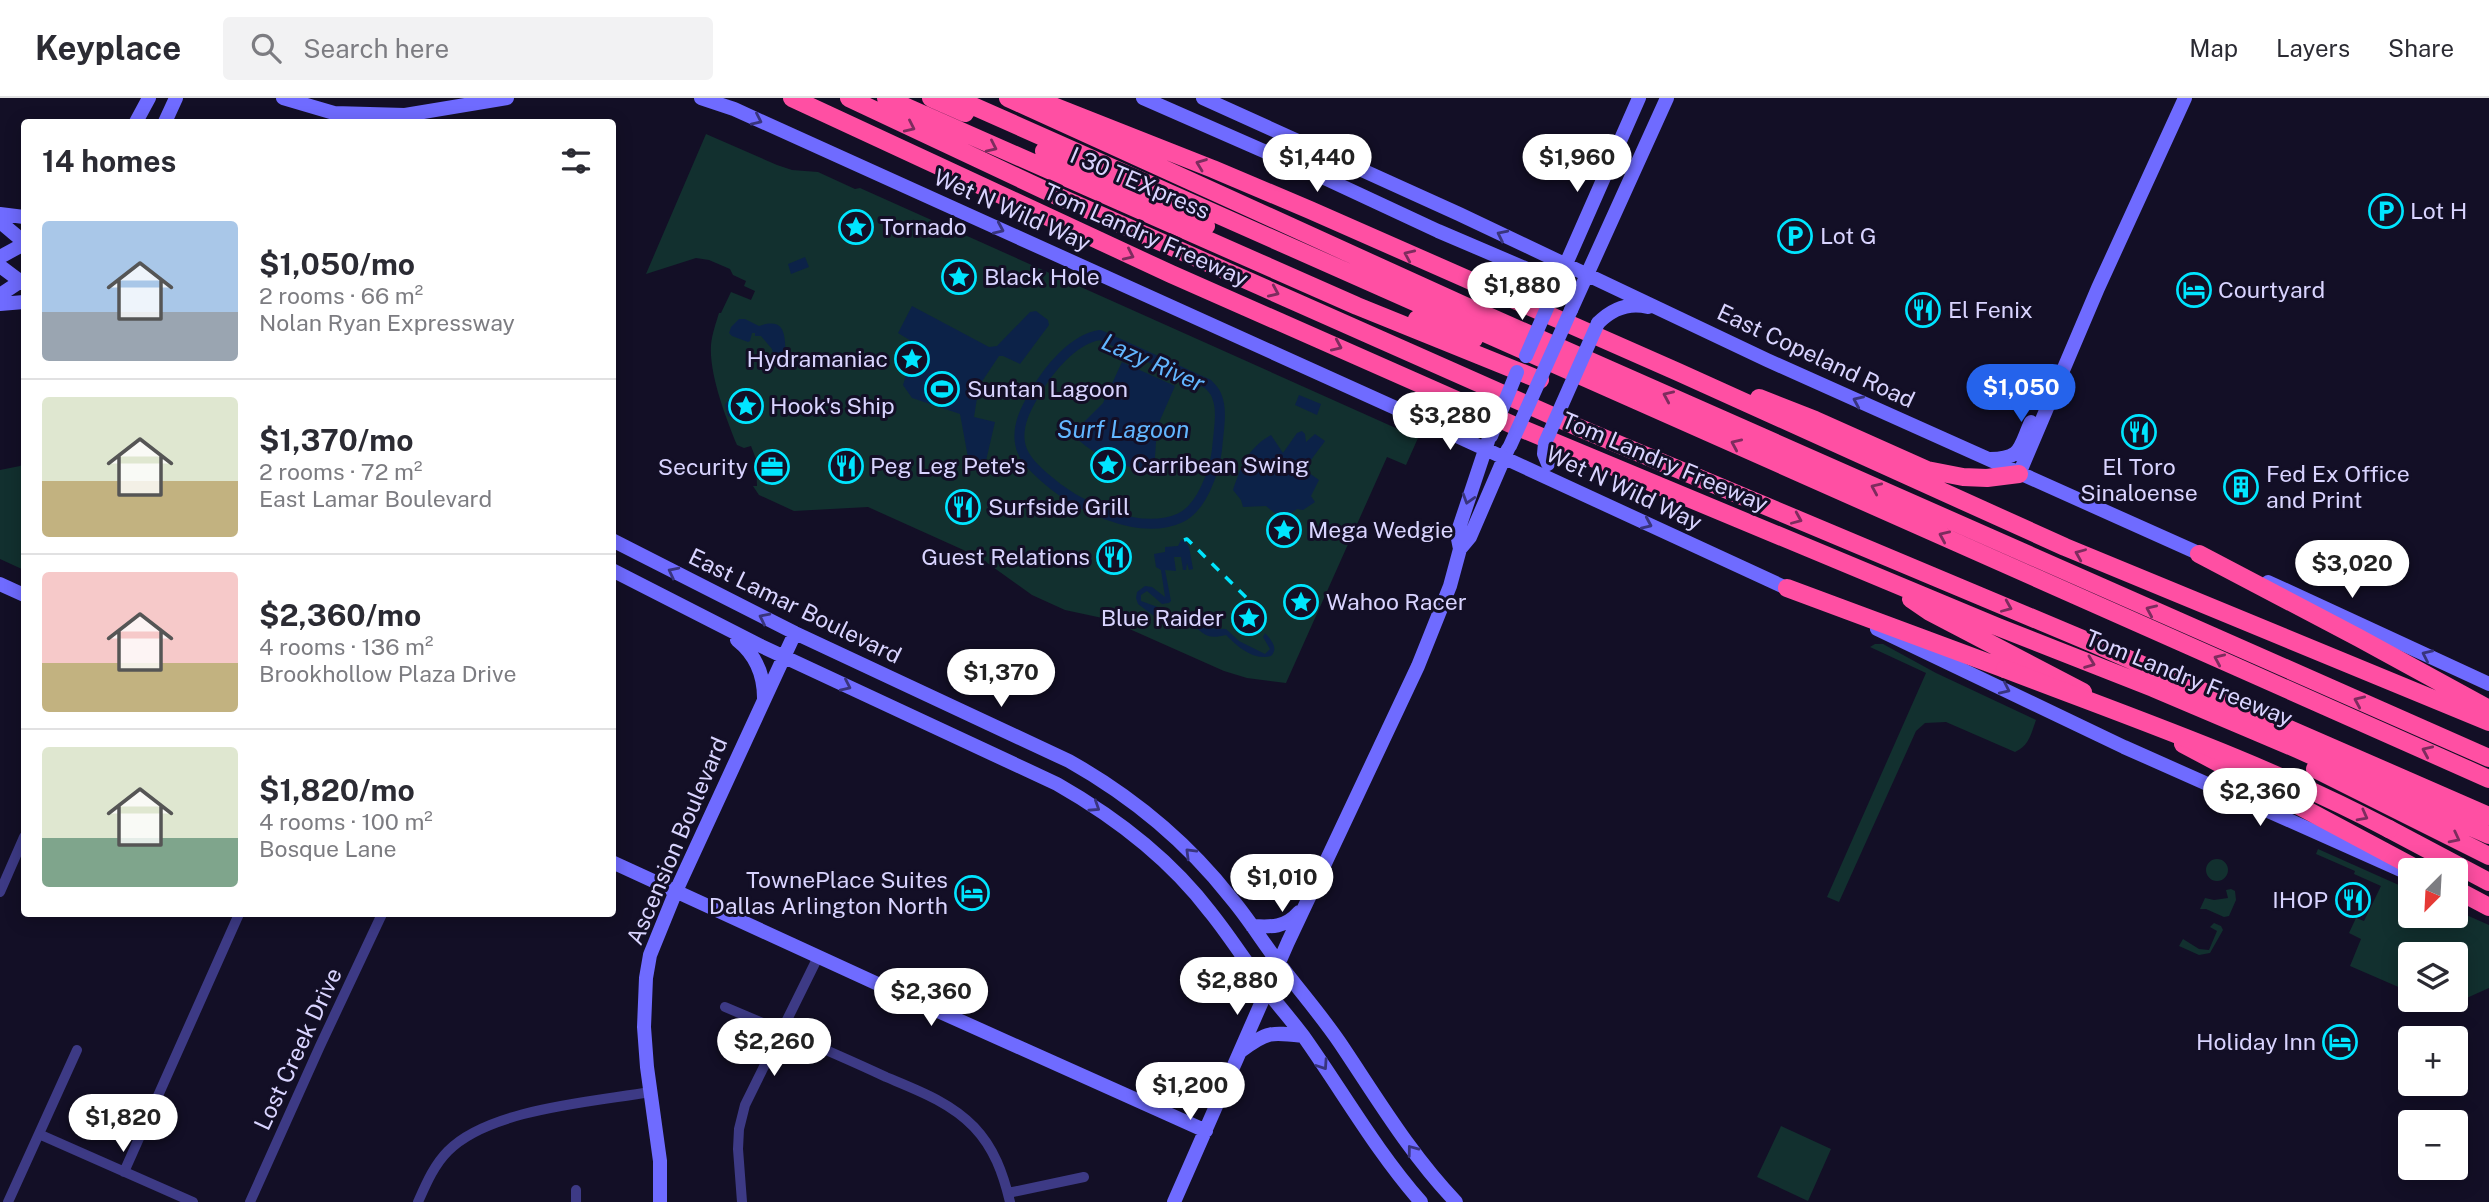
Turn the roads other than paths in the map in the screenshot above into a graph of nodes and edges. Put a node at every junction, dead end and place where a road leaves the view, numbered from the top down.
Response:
1 (176, 98) edge
2 (283, 98) edge
3 (506, 98) edge
4 (701, 98) edge
5 (713, 98) edge
6 (792, 98) edge
7 (849, 98) edge
8 (886, 98) edge
9 (931, 98) edge
10 (955, 98) edge
11 (1008, 98) edge
12 (1026, 98) edge
13 (1143, 98) edge
14 (1203, 98) edge
15 (1639, 98) edge
16 (1667, 98) edge
17 (2185, 98) edge
18 (147, 100) edge
19 (734, 109) junction
20 (138, 119) edge
21 (166, 119) edge
22 (1398, 187) junction
23 (1389, 208) junction
24 (0, 214) edge
25 (21, 216) edge
26 (0, 222) edge
27 (21, 240) edge
28 (21, 245) edge
29 (0, 257) edge
30 (1563, 265) junction
31 (0, 266) edge
32 (1587, 276) junction
33 (21, 280) edge
34 (21, 282) edge
35 (0, 295) edge
36 (1550, 301) junction
37 (21, 302) edge
38 (0, 304) edge
39 (1377, 309) junction
40 (1663, 311) junction
41 (1522, 364) junction
42 (1543, 372) junction
43 (1678, 372) junction
44 (2048, 402) junction
45 (1487, 442) junction
46 (1507, 452) junction
47 (1987, 459) junction
48 (2019, 474) junction
49 (1585, 496) junction
50 (616, 542) edge
51 (1460, 549) junction
52 (2199, 554) junction
53 (616, 572) edge
54 (1886, 580) junction
55 (0, 584) edge
56 (1787, 589) junction
57 (21, 594) edge
58 (716, 624) junction
59 (795, 633) junction
60 (785, 657) junction
61 (2489, 684) edge
62 (2153, 688) junction
63 (764, 700) junction
64 (2489, 709) edge
65 (2489, 722) edge
66 (2489, 758) edge
67 (1069, 761) junction
68 (2489, 779) edge
69 (1057, 784) junction
70 (2489, 816) edge
71 (2489, 835) edge
72 (21, 844) edge
73 (2489, 856) edge
74 (2398, 859) edge
75 (616, 864) edge
76 (2398, 869) edge
77 (2489, 882) edge
78 (676, 891) junction
79 (0, 892) edge
80 (2468, 898) edge
81 (1306, 903) junction
82 (2489, 908) edge
83 (238, 917) edge
84 (381, 917) edge
85 (1252, 926) junction
86 (818, 957) junction
87 (1279, 963) junction
88 (1267, 991) junction
89 (725, 1007) dead end
90 (780, 1031) junction
91 (1303, 1036) junction
92 (77, 1050) dead end
93 (1240, 1052) junction
94 (650, 1092) junction
95 (1206, 1131) junction
96 (41, 1135) junction
97 (124, 1172) junction
98 (1084, 1177) dead end
99 (576, 1191) dead end
100 (1009, 1197) edge
101 (8, 1202) edge
102 (193, 1202) edge
103 (250, 1202) edge
104 (418, 1202) edge
105 (576, 1202) edge
106 (660, 1202) edge
107 (742, 1202) edge
108 (1174, 1202) edge
109 (1421, 1202) edge
110 (1456, 1202) edge

1 - 21 main road
2 - 3 main road
4 - 19 main road, Wet N Wild Way
5 - 19 main road
6 -> 54 highway, Tom Landry Freeway
7 -> 70 highway
8 -> 39 highway, I 30 TEXpress
9 - 39 highway
68 -> 10 highway
66 -> 11 highway, Tom Landry Freeway
43 -> 12 highway
13 - 23 main road
14 - 22 main road, East Copeland Road
15 - 30 main road
16 - 32 main road
17 - 44 main road
18 - 20 main road
19 -> 45 main road, Wet N Wild Way
22 - 23 main road
30 -> 22 main road, East Copeland Road
23 - 36 main road
24 - 25 main road
26 - 27 main road
28 - 29 main road
30 - 32 main road, East Copeland Road
30 - 36 main road
31 - 33 main road
32 - 40 main road, East Copeland Road
32 - 42 main road, bridge
34 - 35 main road
36 - 41 main road, bridge
37 - 38 main road
39 - 41 highway
47 -> 40 main road, East Copeland Road
40 - 49 main road, bridge
41 - 42 highway
41 - 45 main road, bridge
42 - 46 main road, bridge
43 - 48 highway
65 -> 43 highway
44 - 47 main road
44 - 48 main road
45 - 46 main road, Wet N Wild Way
45 -> 51 main road
46 - 49 main road, Wet N Wild Way
46 - 51 main road
47 - 48 main road, East Copeland Road
48 - 52 main road, East Copeland Road
49 -> 56 main road, Wet N Wild Way
59 -> 50 main road, East Lamar Boulevard
51 - 81 main road
61 -> 52 main road, East Copeland Road
52 - 64 highway
53 - 58 main road
54 -> 62 highway, Tom Landry Freeway
54 - 74 highway
55 - 57 main road
56 -> 76 main road, Wet N Wild Way
56 -> 77 highway, bridge
58 - 60 main road
58 - 63 main road
59 - 60 main road, Ascension Boulevard
59 - 67 main road, East Lamar Boulevard
60 - 63 main road, Ascension Boulevard
60 -> 69 main road
62 - 71 highway, Tom Landry Freeway
62 -> 73 highway
63 - 78 main road, Ascension Boulevard
67 - 69 main road
85 -> 67 main road, East Lamar Boulevard
69 -> 88 main road
72 - 79 street
75 - 78 main road
78 - 86 main road
78 - 94 main road, Ascension Boulevard
80 - 82 highway
81 - 85 main road
81 - 87 main road
83 - 97 street
84 - 103 street, Lost Creek Drive
85 - 87 main road, East Lamar Boulevard
86 - 90 street
86 - 95 main road
87 - 88 main road
110 -> 87 main road, East Lamar Boulevard
88 - 91 main road
88 - 93 main road
89 - 90 street
90 - 100 street
90 - 107 street
91 - 93 main road
91 -> 109 main road
92 - 96 street
93 - 95 main road
94 - 104 street
94 - 106 main road, Ascension Boulevard
95 - 108 main road
96 - 97 street
96 - 101 street
97 - 102 street
98 - 100 street
99 - 105 street

